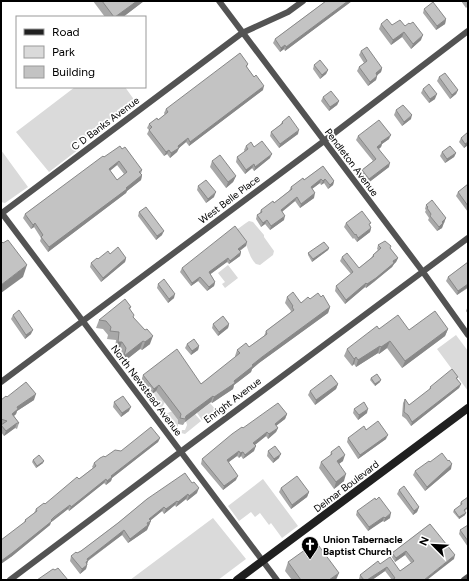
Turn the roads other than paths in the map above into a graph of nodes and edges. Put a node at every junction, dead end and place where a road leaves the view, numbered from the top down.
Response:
1 (219, 1) edge
2 (303, 1) edge
3 (468, 31) edge
4 (242, 33) junction
5 (324, 141) junction
6 (2, 213) edge
7 (468, 238) edge
8 (423, 272) junction
9 (82, 320) junction
10 (468, 335) edge
11 (1, 382) edge
12 (468, 408) edge
13 (180, 452) junction
14 (262, 561) junction
15 (468, 577) edge
16 (10, 580) edge
17 (237, 580) edge
18 (276, 580) edge
19 (464, 580) edge

1 - 4 street, Pendleton Avenue
2 - 4 street, C D Banks Avenue
3 - 5 street, West Belle Place
4 - 5 street, Pendleton Avenue
4 - 6 street, C D Banks Avenue
5 - 8 street, Pendleton Avenue
5 - 9 street, West Belle Place
6 - 9 street, North Newstead Avenue
7 - 8 street, Enright Avenue
8 - 10 street, Pendleton Avenue
8 - 13 street, Enright Avenue
9 - 11 street, West Belle Place
9 - 13 street, North Newstead Avenue
12 - 14 main road, Delmar Boulevard
13 - 14 street, North Newstead Avenue
13 - 16 street, Enright Avenue
14 - 17 main road, Delmar Boulevard
14 - 18 street, North Newstead Avenue
15 - 19 street

